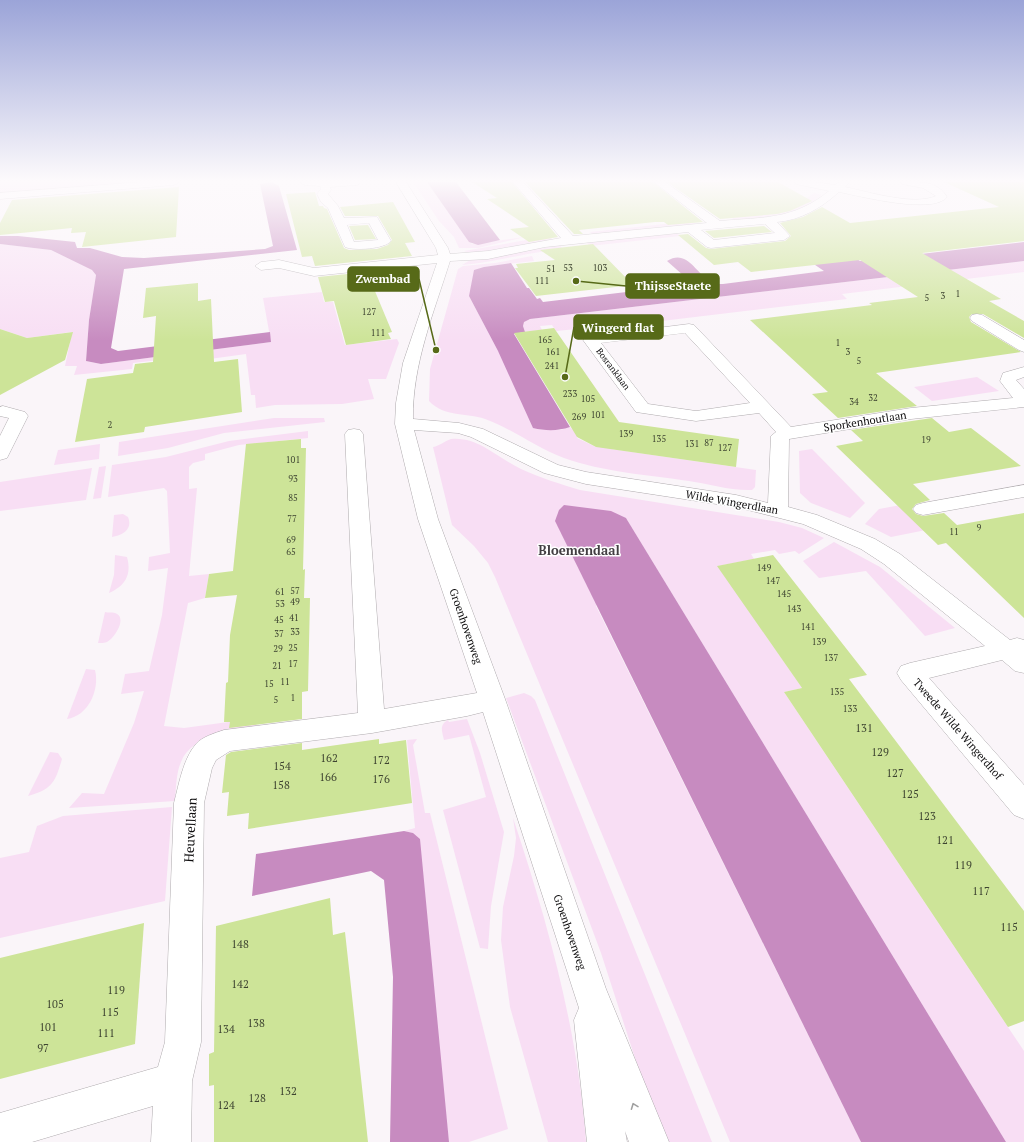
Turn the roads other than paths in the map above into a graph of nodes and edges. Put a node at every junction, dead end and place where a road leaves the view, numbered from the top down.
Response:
1 (434, 235) edge
2 (566, 235) edge
3 (618, 235) edge
4 (701, 235) edge
5 (783, 235) edge
6 (570, 240) junction
7 (445, 258) junction
8 (261, 266) dead end
9 (977, 318) dead end
10 (1024, 348) edge
11 (1024, 372) edge
12 (1024, 402) edge
13 (762, 407) junction
14 (3, 411) dead end
15 (404, 424) junction
16 (787, 433) junction
17 (354, 434) dead end
18 (0, 454) edge
19 (1024, 491) edge
20 (922, 509) dead end
21 (778, 510) junction
22 (1018, 653) edge
23 (492, 699) junction
24 (372, 722) junction
25 (1024, 806) edge
26 (588, 989) junction
27 (173, 1081) junction
28 (0, 1132) edge
29 (171, 1142) edge
30 (607, 1142) edge
31 (648, 1142) edge

1 - 7 street
2 - 6 street
3 - 6 street
4 - 5 street
6 - 7 street
7 - 8 street
7 - 15 street, Groenhovenweg
9 - 10 street
11 - 12 street
12 - 16 street, Sporkenhoutlaan
13 - 13 street, Bosranklaan
13 - 16 street, Bosranklaan
14 - 18 street
15 - 21 street, Wilde Wingerdlaan
15 - 23 street, Groenhovenweg
16 - 21 street
17 - 24 street
19 - 20 street
21 - 22 street, Wilde Wingerdlaan
22 - 25 street, Tweede Wilde Wingerdhof
23 - 24 street, Heuvellaan
23 - 26 street, Groenhovenweg
24 - 27 street, Heuvellaan
26 - 30 street, Groenhovenweg
31 -> 26 street, Groenhovenweg
27 - 28 street
27 - 29 street, Heuvellaan

